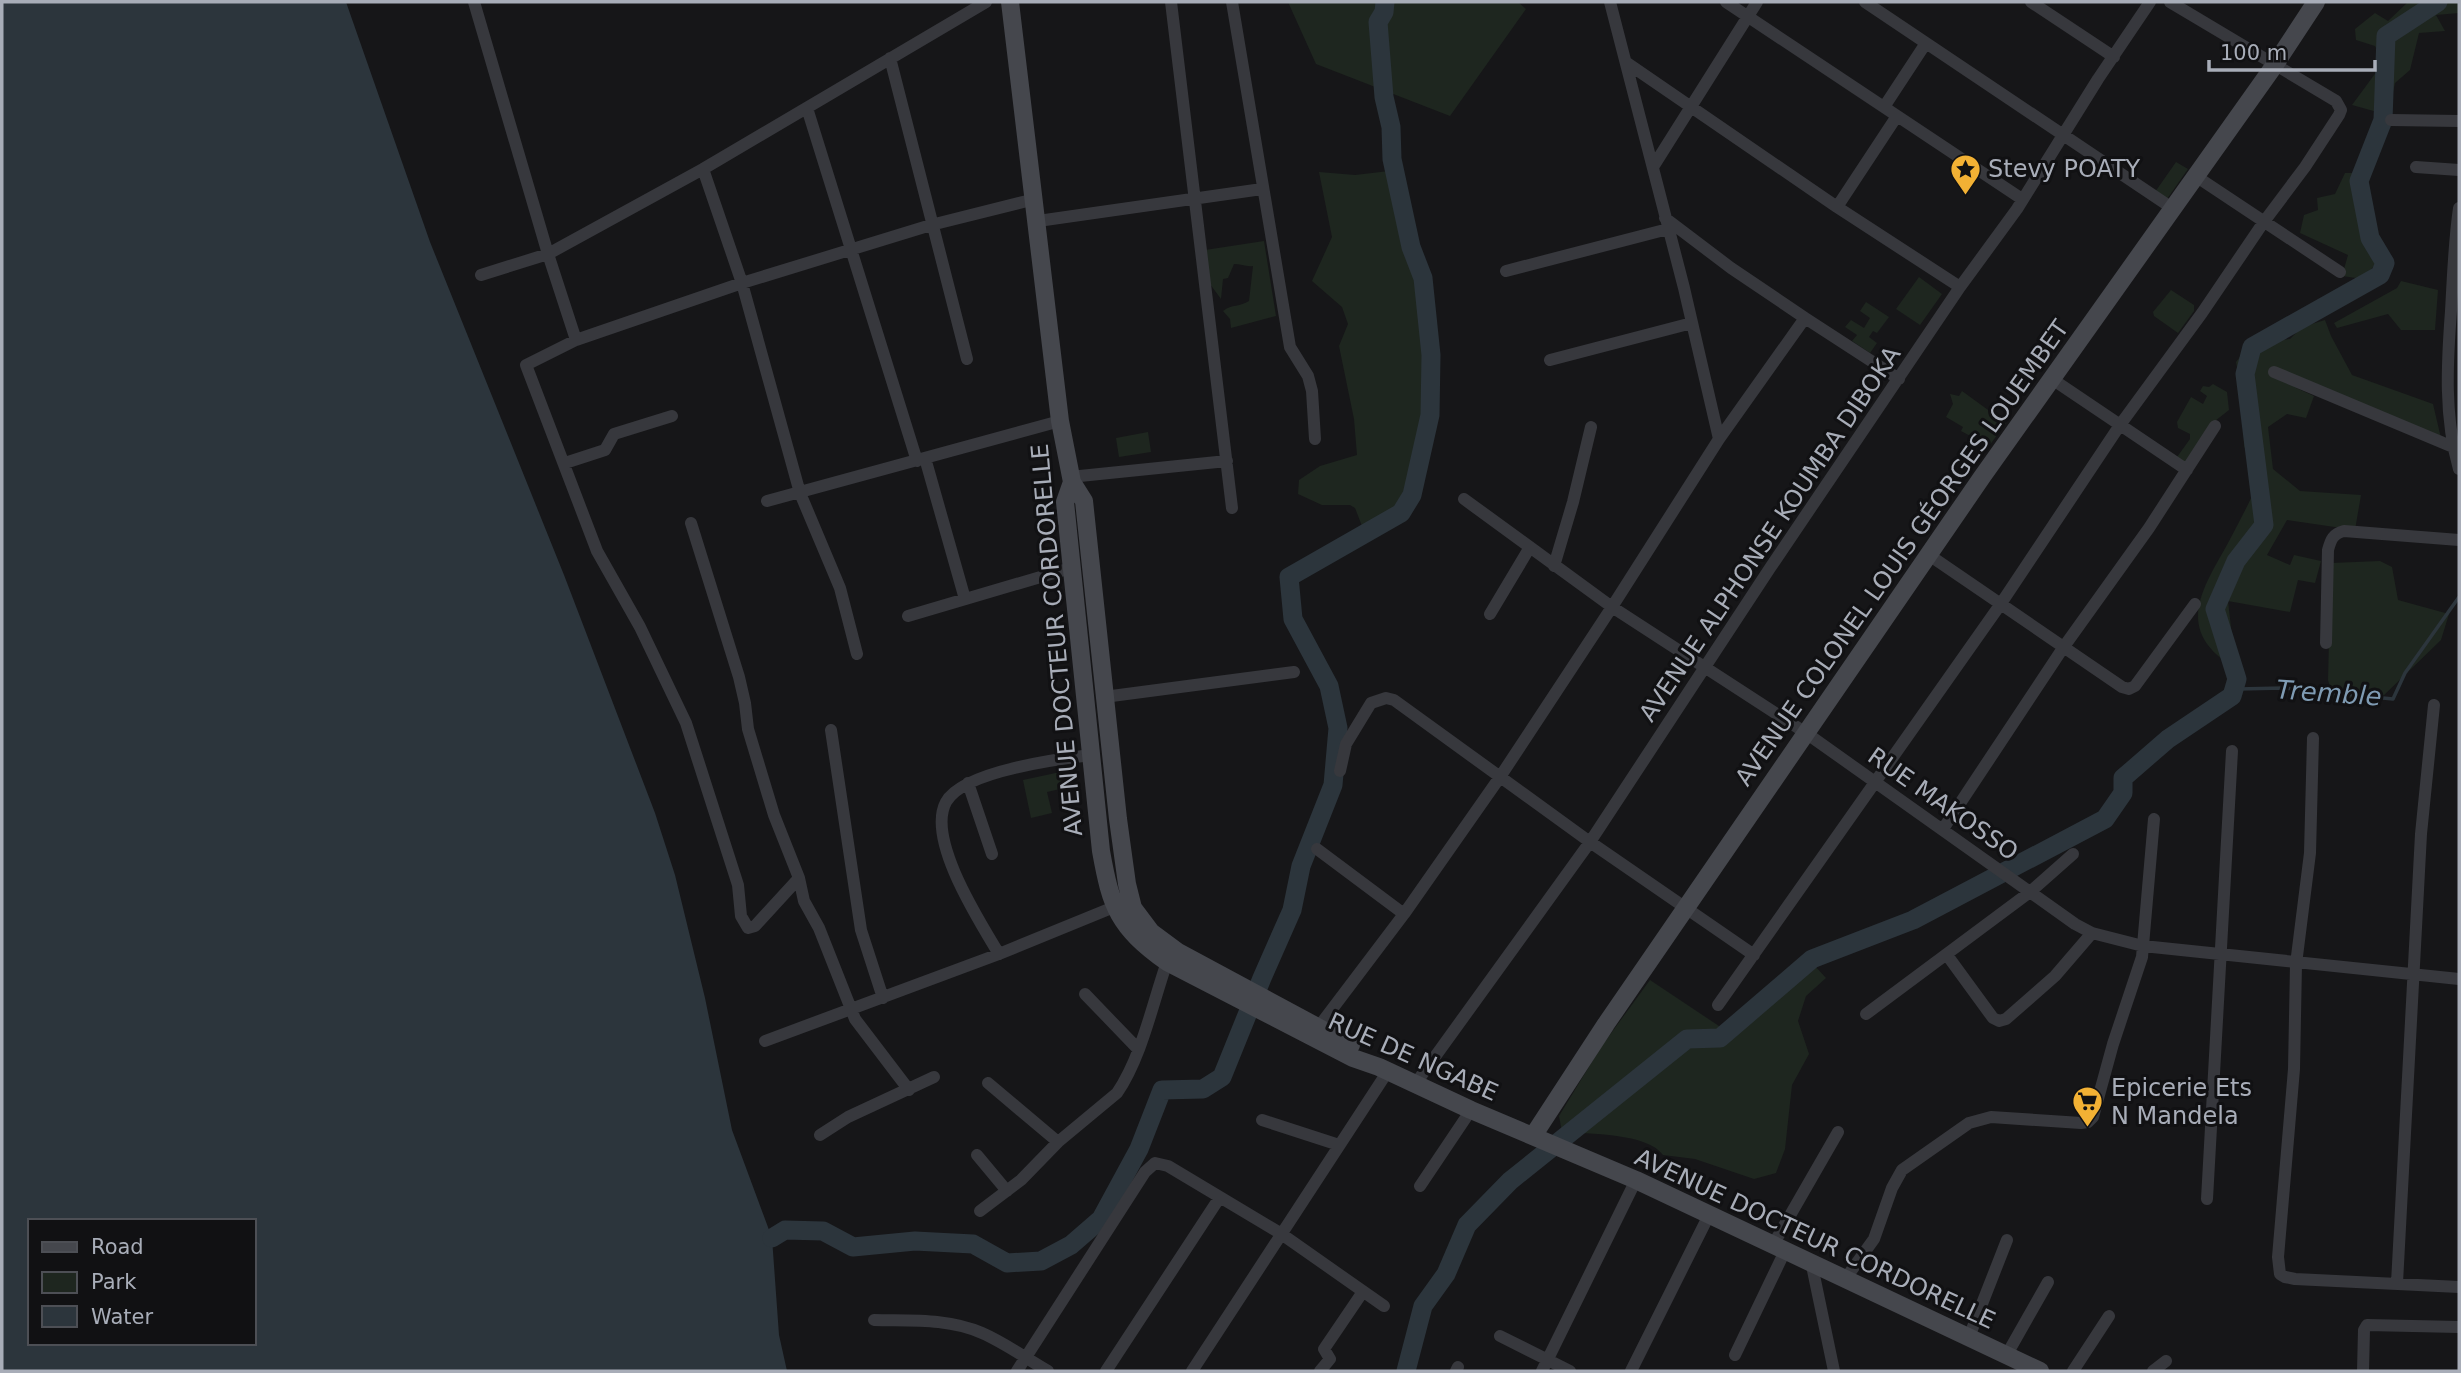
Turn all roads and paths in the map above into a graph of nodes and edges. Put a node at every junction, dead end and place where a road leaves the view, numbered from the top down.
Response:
1 (474, 2) edge
2 (986, 2) edge
3 (1010, 2) edge
4 (1171, 2) edge
5 (1232, 2) edge
6 (1610, 2) edge
7 (1726, 2) edge
8 (1757, 2) edge
9 (1865, 2) edge
10 (2031, 2) edge
11 (2150, 2) edge
12 (2170, 2) edge
13 (2316, 2) edge
14 (1748, 16) junction
15 (1926, 43) junction
16 (2114, 57) junction
17 (890, 58) junction
18 (1627, 63) junction
19 (2274, 66) junction
20 (1691, 106) junction
21 (1884, 107) junction
22 (807, 108) junction
23 (1896, 116) junction
24 (2391, 120) dead end
25 (2459, 121) edge
26 (2064, 135) junction
27 (1653, 167) junction
28 (2416, 167) dead end
29 (703, 169) junction
30 (2459, 170) edge
31 (2194, 175) junction
32 (1262, 189) junction
33 (1196, 197) junction
34 (1035, 199) junction
35 (2022, 199) junction
36 (1837, 207) junction
37 (2172, 208) junction
38 (2459, 208) edge
39 (1038, 221) junction
40 (2263, 223) junction
41 (1667, 224) junction
42 (931, 225) junction
43 (849, 249) junction
44 (548, 254) junction
45 (1506, 271) dead end
46 (2340, 272) dead end
47 (481, 275) dead end
48 (742, 283) junction
49 (1960, 287) junction
50 (1805, 318) junction
51 (1692, 323) junction
52 (576, 341) junction
53 (967, 359) dead end
54 (1550, 360) dead end
55 (2274, 372) dead end
56 (1899, 379) junction
57 (2052, 379) junction
58 (672, 416) dead end
59 (1060, 421) junction
60 (2120, 425) junction
61 (2215, 426) dead end
62 (1591, 427) dead end
63 (1315, 439) dead end
64 (1719, 439) junction
65 (2453, 447) junction
66 (921, 459) junction
67 (1227, 461) junction
68 (565, 463) junction
69 (2459, 469) edge
70 (2187, 470) junction
71 (1071, 479) junction
72 (800, 493) junction
73 (1464, 499) dead end
74 (767, 501) dead end
75 (1232, 508) dead end
76 (691, 523) dead end
77 (2459, 540) edge
78 (1530, 547) junction
79 (1929, 555) junction
80 (1554, 566) junction
81 (1071, 568) junction
82 (965, 599) junction
83 (2195, 604) dead end
84 (2000, 605) junction
85 (1612, 607) junction
86 (1490, 614) dead end
87 (908, 616) dead end
88 (2326, 643) dead end
89 (2063, 648) junction
90 (857, 654) dead end
91 (1704, 667) junction
92 (1294, 672) dead end
93 (1104, 697) junction
94 (2434, 705) dead end
95 (831, 730) dead end
96 (1806, 733) junction
97 (2313, 738) dead end
98 (2232, 751) dead end
99 (1091, 755) junction
100 (1340, 771) dead end
101 (1500, 777) junction
102 (1875, 781) junction
103 (968, 783) junction
104 (2154, 819) dead end
105 (1943, 829) junction
106 (1590, 842) junction
107 (1317, 849) dead end
108 (992, 854) dead end
109 (2073, 854) dead end
110 (799, 878) junction
111 (2030, 892) junction
112 (1114, 907) junction
113 (1686, 908) junction
114 (1404, 914) junction
115 (2092, 933) junction
116 (2143, 946) junction
117 (999, 954) junction
118 (1754, 955) junction
119 (1947, 955) junction
120 (2221, 955) junction
121 (1167, 962) junction
122 (2296, 964) junction
123 (2414, 975) junction
124 (2459, 979) edge
125 (1084, 994) dead end
126 (883, 998) junction
127 (1251, 999) junction
128 (1718, 1005) dead end
129 (851, 1009) junction
130 (1866, 1014) dead end
131 (1314, 1033) junction
132 (765, 1041) dead end
133 (1138, 1049) junction
134 (1383, 1069) junction
135 (934, 1077) dead end
136 (988, 1083) dead end
137 (1416, 1083) junction
138 (909, 1090) junction
139 (1471, 1110) junction
140 (1262, 1121) dead end
141 (1838, 1132) dead end
142 (820, 1135) dead end
143 (1537, 1138) junction
144 (1058, 1142) junction
145 (1339, 1145) junction
146 (1569, 1152) joint
147 (977, 1155) dead end
148 (1636, 1180) junction
149 (1420, 1186) dead end
150 (1007, 1191) junction
151 (1220, 1197) junction
152 (2207, 1199) dead end
153 (980, 1211) dead end
154 (1709, 1214) junction
155 (1280, 1233) junction
156 (2007, 1240) dead end
157 (1779, 1248) junction
158 (1811, 1261) junction
159 (1846, 1278) junction
160 (2048, 1282) dead end
161 (2397, 1283) junction
162 (2459, 1287) edge
163 (1362, 1293) junction
164 (1384, 1306) dead end
165 (2109, 1316) dead end
166 (874, 1320) dead end
167 (2459, 1327) edge
168 (1500, 1336) dead end
169 (1969, 1337) junction
170 (1735, 1354) dead end
171 (2006, 1356) junction
172 (1025, 1358) junction
173 (2166, 1362) dead end
174 (1544, 1366) edge
175 (1017, 1371) edge
176 (1048, 1371) edge
177 (1107, 1371) edge
178 (1192, 1371) edge
179 (1320, 1371) edge
180 (1570, 1371) edge
181 (1631, 1371) edge
182 (1834, 1371) edge
183 (2040, 1371) edge
184 (2073, 1371) edge
185 (2153, 1371) edge
186 (2363, 1371) edge

1 - 44 street
2 - 17 street
3 - 34 street, AVENUE DOCTEUR CORDORELLE
4 - 33 street
5 - 32 street
6 - 18 street
7 - 14 street
8 - 14 street
9 - 15 street
10 - 16 street
11 - 16 street, AVENUE ALPHONSE KOUMBA DIBOKA
12 - 19 street
13 - 19 street, AVENUE COLONEL LOUIS GÉORGES LOUEMBET
14 - 20 street
14 - 21 street
15 - 21 street
15 - 26 street
16 - 26 street, AVENUE ALPHONSE KOUMBA DIBOKA
17 - 22 street
17 - 42 street
18 - 20 street
18 - 27 street
19 - 31 street, AVENUE COLONEL LOUIS GÉORGES LOUEMBET
19 - 40 street
20 - 27 street
20 - 36 street
21 - 23 street
22 - 29 street
22 - 43 street
23 - 35 street
23 - 36 street
24 - 25 street
26 - 35 street, AVENUE ALPHONSE KOUMBA DIBOKA
26 - 37 street
27 - 41 street
28 - 30 street
29 - 44 street
29 - 48 street
31 - 37 street, AVENUE COLONEL LOUIS GÉORGES LOUEMBET
31 - 40 street
32 - 33 street
32 - 63 street
33 - 39 street
33 - 67 street
34 - 39 street, AVENUE DOCTEUR CORDORELLE
34 - 42 street
35 - 49 street, AVENUE ALPHONSE KOUMBA DIBOKA
36 - 49 street
37 - 57 street, AVENUE COLONEL LOUIS GÉORGES LOUEMBET
38 - 65 street
39 - 59 street, AVENUE DOCTEUR CORDORELLE
40 - 46 street
40 - 60 street
41 - 45 street
41 - 50 street
41 - 51 street
42 - 43 street
42 - 53 street
43 - 48 street
43 - 66 street
44 - 47 street
44 - 52 street
48 - 52 street
48 - 72 street
49 - 56 street, AVENUE ALPHONSE KOUMBA DIBOKA
50 - 56 street
50 - 64 street
51 - 54 street
51 - 64 street
52 - 68 street
55 - 65 street
56 - 91 street, AVENUE ALPHONSE KOUMBA DIBOKA
57 - 60 street
57 - 79 street, AVENUE COLONEL LOUIS GÉORGES LOUEMBET
58 - 68 street
59 - 66 street
59 - 71 street, AVENUE DOCTEUR CORDORELLE
60 - 70 street
60 - 84 street
61 - 70 street
62 - 80 street
64 - 85 street
65 - 69 street
66 - 72 street
66 - 82 street
67 - 71 street
67 - 75 street
68 - 110 street
70 - 89 street
71 - 81 street, AVENUE DOCTEUR CORDORELLE
71 - 93 street
72 - 74 street
72 - 90 street
73 - 78 street, RUE MAKOSSO
76 - 110 street
77 - 88 street
78 - 80 street, RUE MAKOSSO
78 - 86 street
79 - 84 street
79 - 96 street, AVENUE COLONEL LOUIS GÉORGES LOUEMBET
80 - 85 street, RUE MAKOSSO
81 - 82 street
81 - 99 street, AVENUE DOCTEUR CORDORELLE
82 - 87 street
83 - 89 street
84 - 89 street
84 - 102 street
85 - 91 street, RUE MAKOSSO
85 - 101 street
89 - 105 street
91 - 96 street, RUE MAKOSSO
91 - 106 street, AVENUE ALPHONSE KOUMBA DIBOKA
92 - 93 street
93 - 127 street
94 - 123 street
95 - 126 street
96 - 102 street, RUE MAKOSSO
96 - 113 street, AVENUE COLONEL LOUIS GÉORGES LOUEMBET
97 - 122 street
98 - 120 street
99 - 103 street
99 - 112 street, AVENUE DOCTEUR CORDORELLE
100 - 101 street
101 - 106 street
101 - 114 street
102 - 105 street, RUE MAKOSSO
102 - 118 street
103 - 108 street
103 - 117 street
104 - 116 street
105 - 111 street, RUE MAKOSSO
106 - 113 street
106 - 137 street, AVENUE ALPHONSE KOUMBA DIBOKA
107 - 114 street
109 - 111 street
110 - 129 street
111 - 115 street, RUE MAKOSSO
111 - 119 street
112 - 117 street
112 - 121 street, AVENUE DOCTEUR CORDORELLE
113 - 118 street
113 - 143 street, AVENUE COLONEL LOUIS GÉORGES LOUEMBET
114 - 131 street
115 - 116 street, RUE MAKOSSO
115 - 119 street
116 - 120 street, RUE MAKOSSO
116 - 159 street
117 - 126 street
118 - 128 street
119 - 130 street
120 - 122 street, RUE MAKOSSO
120 - 152 street
121 - 127 street, AVENUE DOCTEUR CORDORELLE
121 - 133 street
122 - 123 street, RUE MAKOSSO
122 - 161 street
123 - 124 street, RUE MAKOSSO
123 - 161 street
125 - 133 street
126 - 129 street
127 - 131 street, RUE DE NGABE
129 - 132 street
129 - 138 street
131 - 134 street, RUE DE NGABE
133 - 144 street
134 - 137 street, RUE DE NGABE
134 - 145 street
135 - 138 street
136 - 144 street
137 - 139 street, RUE DE NGABE
138 - 142 street
139 - 143 street, RUE DE NGABE
139 - 149 street
140 - 145 street
141 - 157 street
143 - 146 street, RUE DE NGABE
144 - 150 street
145 - 155 street
146 - 148 street, AVENUE DOCTEUR CORDORELLE
147 - 150 street
148 - 154 street, AVENUE DOCTEUR CORDORELLE
148 - 174 street
150 - 153 street
151 - 155 street
151 - 172 street
151 - 177 street
154 - 157 street, AVENUE DOCTEUR CORDORELLE
154 - 181 street
155 - 163 street
155 - 178 street
156 - 169 street
157 - 158 street, AVENUE DOCTEUR CORDORELLE
157 - 170 street
158 - 159 street, AVENUE DOCTEUR CORDORELLE
158 - 182 street
159 - 169 street, AVENUE DOCTEUR CORDORELLE
160 - 171 street
161 - 162 street
163 - 164 street
163 - 179 street
165 - 184 street
166 - 172 street
167 - 186 street
168 - 174 street
169 - 171 street, AVENUE DOCTEUR CORDORELLE
171 - 183 street, AVENUE DOCTEUR CORDORELLE
172 - 175 street
172 - 176 street
173 - 185 street
174 - 180 street

